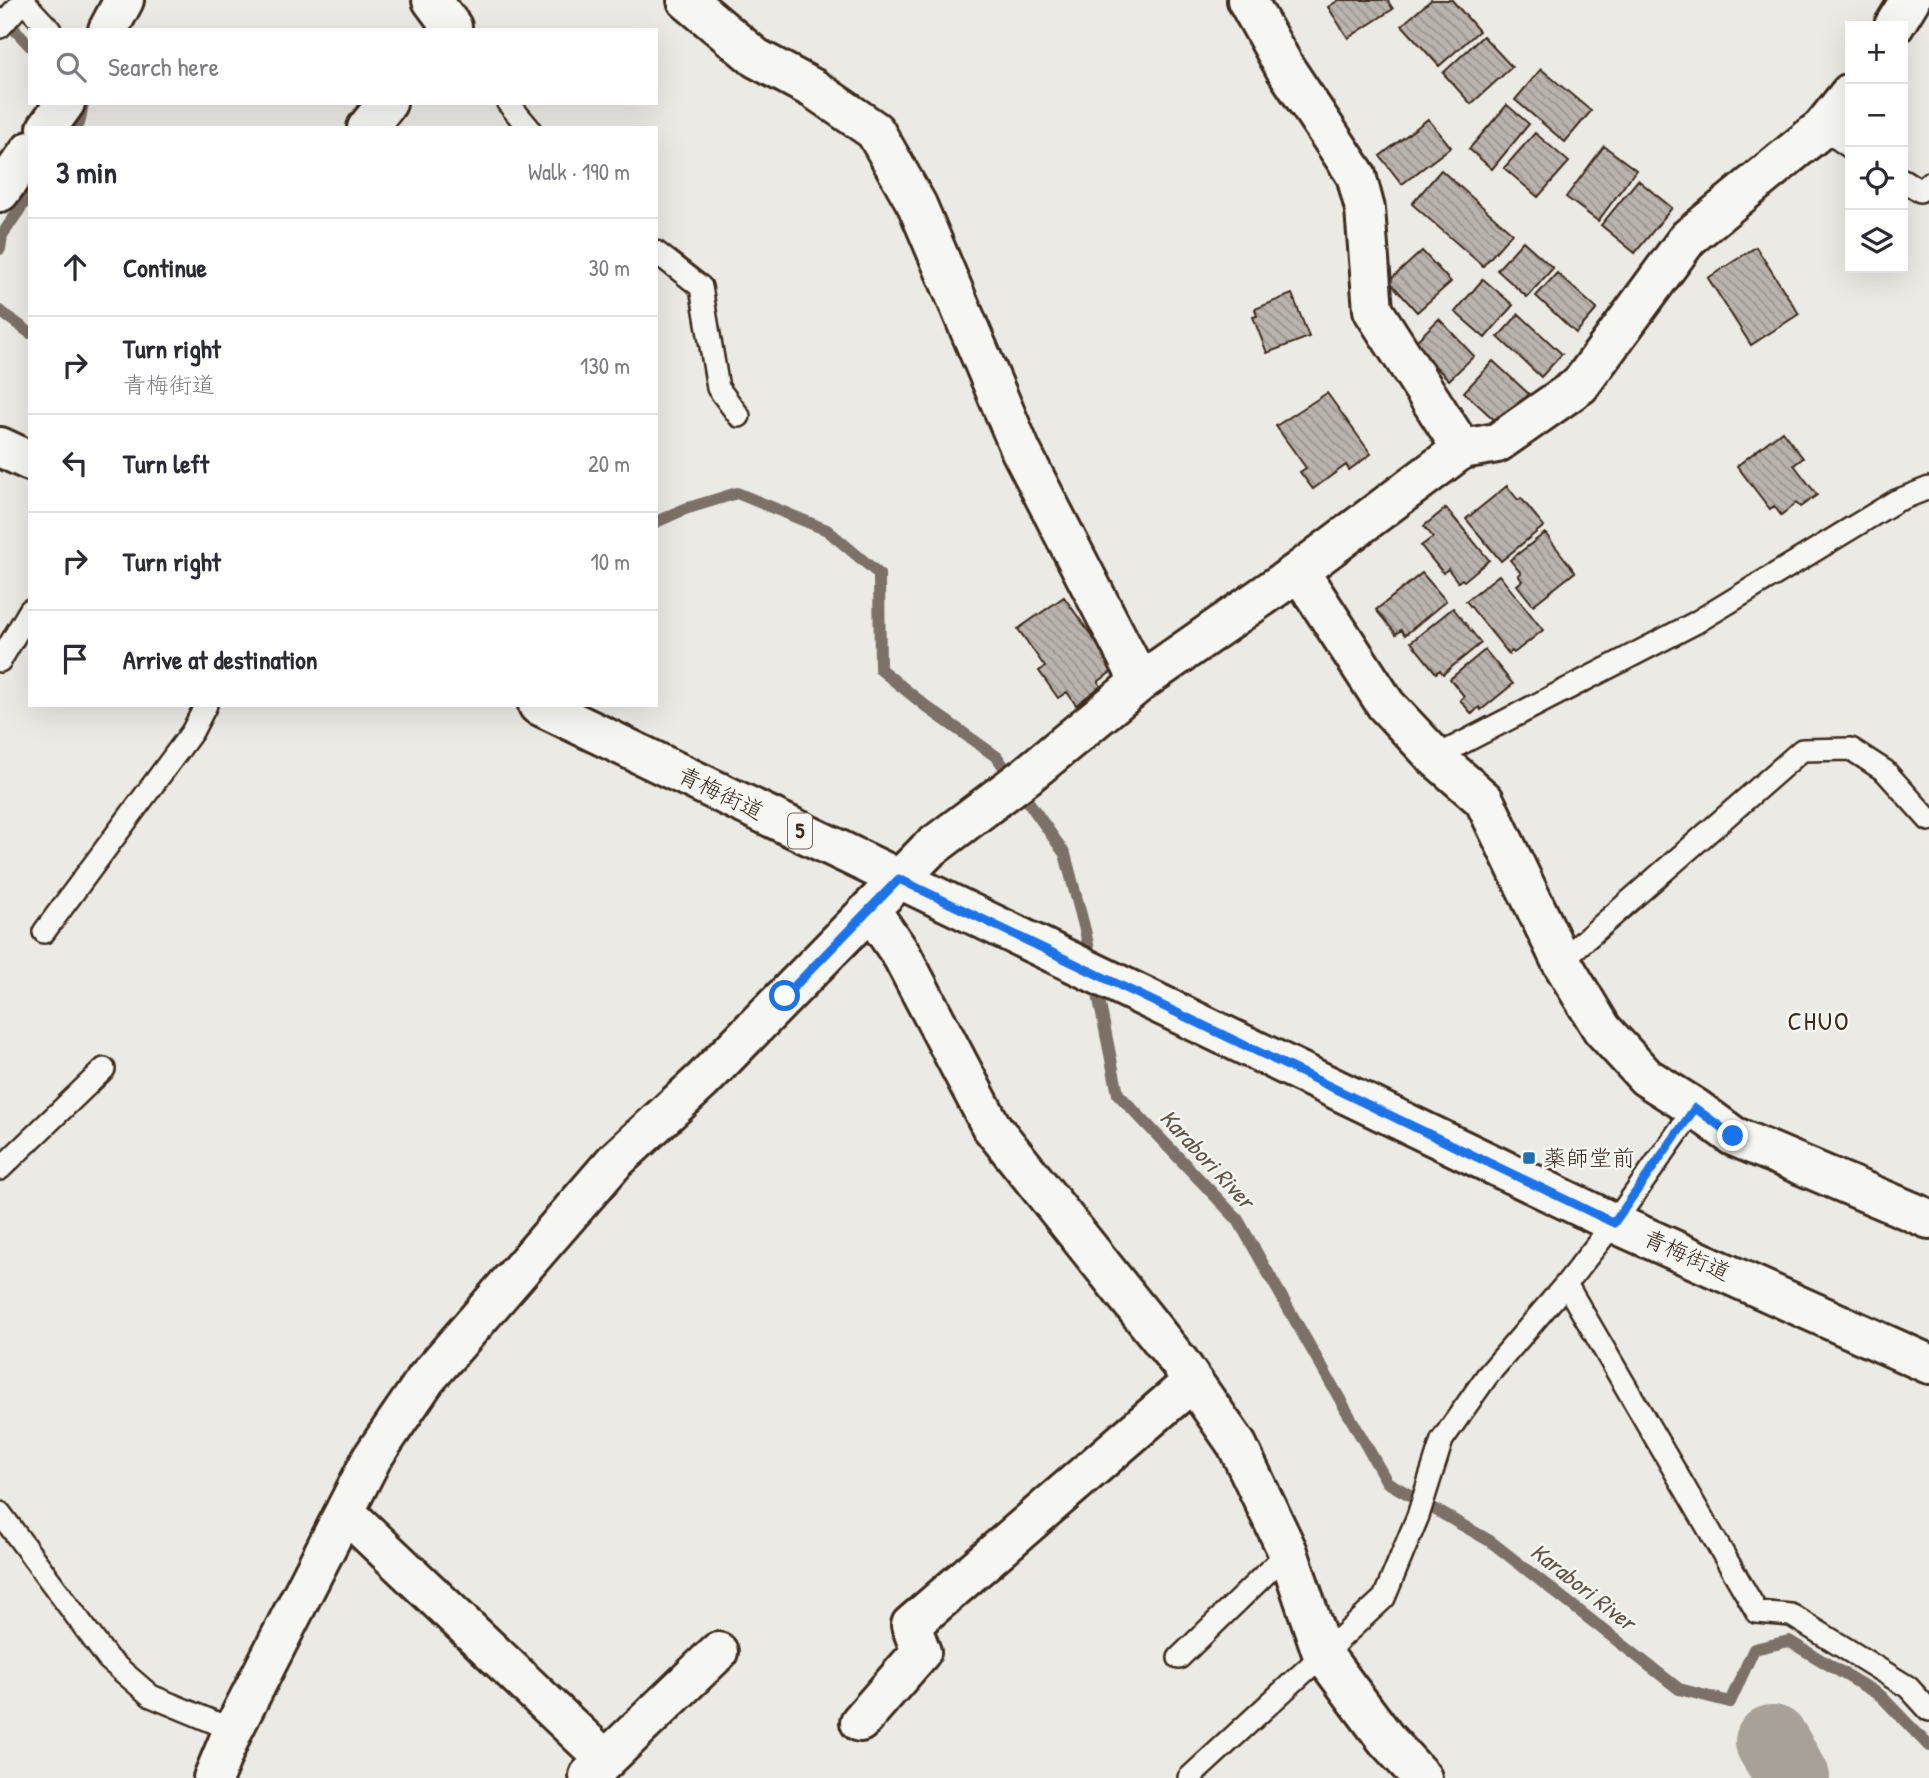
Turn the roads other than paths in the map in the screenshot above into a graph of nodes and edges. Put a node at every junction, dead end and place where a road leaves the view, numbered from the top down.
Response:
1 (124, 0) edge
2 (687, 0) edge
3 (1247, 0) edge
4 (1910, 0) edge
5 (22, 2) edge
6 (1897, 21) edge
7 (0, 27) edge
8 (48, 28) edge
9 (109, 28) edge
10 (64, 105) edge
11 (385, 105) edge
12 (510, 105) edge
13 (1845, 109) edge
14 (48, 126) edge
15 (369, 126) edge
16 (527, 126) edge
17 (1836, 138) edge
18 (28, 154) edge
19 (1908, 183) edge
20 (1929, 183) edge
21 (0, 192) edge
22 (658, 254) edge
23 (738, 416) dead end
24 (0, 447) edge
25 (1462, 449) junction
26 (28, 460) edge
27 (1929, 488) edge
28 (1298, 571) junction
29 (28, 613) edge
30 (0, 661) edge
31 (1140, 682) junction
32 (205, 707) edge
33 (542, 707) edge
34 (1435, 757) junction
35 (1929, 820) edge
36 (899, 879) junction
37 (870, 909) junction
38 (44, 932) dead end
39 (1561, 961) junction
40 (104, 1069) dead end
41 (1695, 1108) junction
42 (0, 1170) edge
43 (1929, 1219) edge
44 (1614, 1223) junction
45 (1566, 1284) junction
46 (1929, 1364) edge
47 (1192, 1382) junction
48 (345, 1511) junction
49 (0, 1513) edge
50 (1288, 1552) junction
51 (718, 1653) dead end
52 (1322, 1653) junction
53 (1179, 1658) dead end
54 (1929, 1710) edge
55 (860, 1722) dead end
56 (233, 1730) junction
57 (596, 1769) edge
58 (214, 1778) edge
59 (1189, 1778) edge
60 (1422, 1778) edge

1 - 9 street
2 - 31 street
3 - 25 street
4 - 6 street
5 - 7 lane
5 - 8 lane
10 - 14 street
11 - 15 street
12 - 16 lane
13 - 17 street
17 - 25 street
18 - 21 street
19 - 20 lane
22 - 23 lane
24 - 26 street
25 - 28 street
27 - 34 lane
28 - 31 street
28 - 34 street
29 - 30 lane
31 - 36 street
32 - 38 lane
33 - 36 street, 青梅街道 / 5
34 - 39 street
35 - 39 lane
36 - 37 street
36 - 44 street, 青梅街道 / 5
37 - 47 street
37 - 48 street
39 - 41 street
40 - 42 lane
41 - 43 street
41 - 44 lane
44 - 45 lane
44 - 46 street, 青梅街道 / 5
45 - 52 lane
45 - 54 lane
47 - 50 street
47 - 55 street
48 - 56 street
48 - 57 street
49 - 56 lane
50 - 52 street
50 - 53 lane
51 - 57 street
52 - 59 lane
52 - 60 street
56 - 58 street

